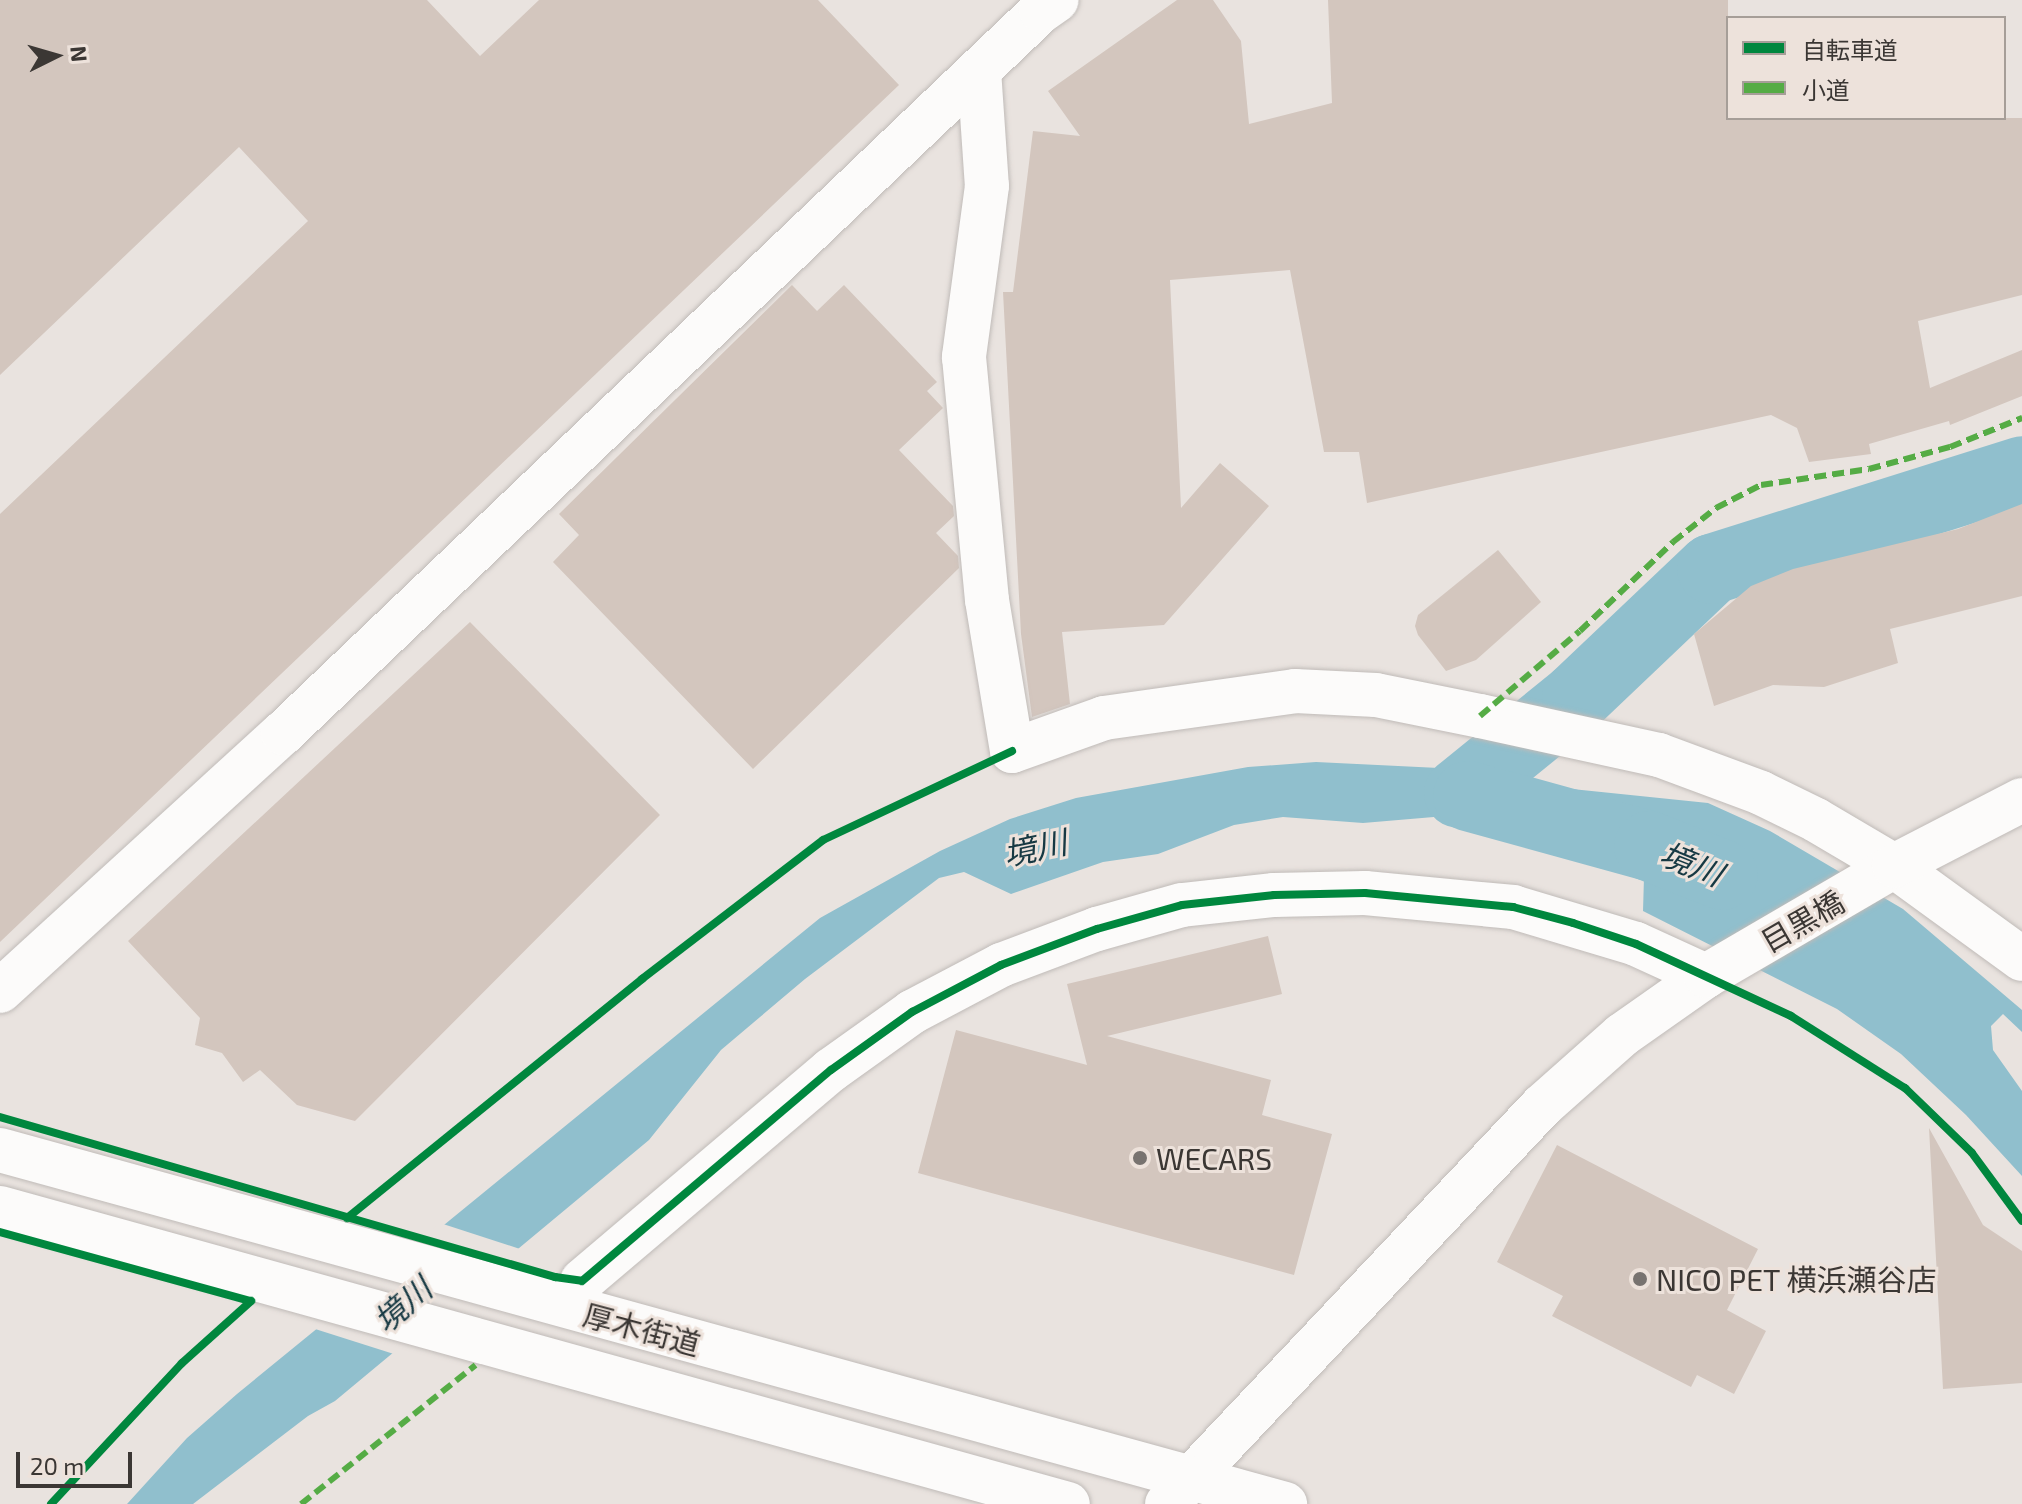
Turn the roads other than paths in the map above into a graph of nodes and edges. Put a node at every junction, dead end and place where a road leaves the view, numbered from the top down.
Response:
1 (1044, 4) edge
2 (979, 70) junction
3 (2022, 800) edge
4 (1889, 869) junction
5 (2022, 959) edge
6 (1713, 973) junction
7 (0, 991) edge
8 (0, 1150) edge
9 (0, 1208) edge
10 (582, 1281) dead end
11 (1179, 1491) edge
12 (1068, 1504) edge
13 (1285, 1504) edge

1 - 2 main road
2 - 4 main road
2 - 7 main road
3 - 4 main road, 目黒橋
4 - 5 main road
4 - 6 main road, 目黒橋
6 - 10 main road
6 - 11 main road, 目黒橋
8 - 11 main road, 厚木街道
9 - 12 main road, 厚木街道
11 - 13 main road, 厚木街道

